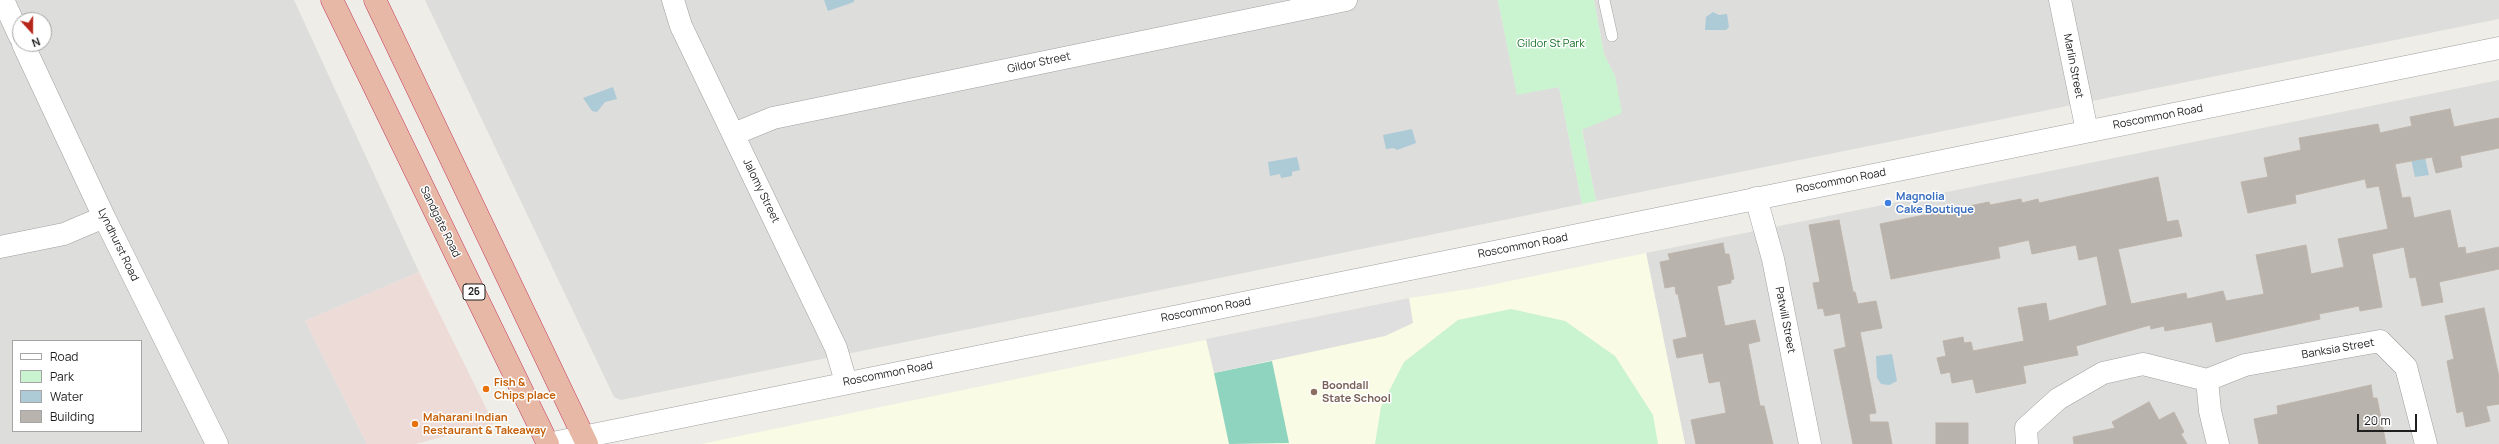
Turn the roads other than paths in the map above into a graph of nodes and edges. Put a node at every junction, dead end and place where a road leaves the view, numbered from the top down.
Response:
1 (3, 0) edge
2 (332, 0) edge
3 (375, 0) edge
4 (673, 0) edge
5 (1346, 0) edge
6 (1604, 0) edge
7 (2060, 0) edge
8 (1270, 7) edge
9 (12, 20) edge
10 (1612, 36) dead end
11 (2499, 48) edge
12 (27, 52) edge
13 (2086, 131) junction
14 (734, 134) junction
15 (1756, 198) junction
16 (104, 217) junction
17 (0, 247) edge
18 (2207, 380) junction
19 (846, 382) junction
20 (585, 440) edge
21 (217, 444) edge
22 (548, 444) edge
23 (1810, 444) edge
24 (2027, 444) edge
25 (2218, 444) edge
26 (2426, 444) edge

1 - 9 street
2 - 22 highway, Sandgate Road / 26
3 - 20 highway
4 - 14 street, Jalomy Street
5 - 8 street, Gildor Street
6 - 10 lane
7 - 13 street, Marlin Street
8 - 14 street, Gildor Street
11 - 13 street, Roscommon Road
12 - 16 street, Lyndhurst Road
13 - 15 street, Roscommon Road
14 - 19 street, Jalomy Street
15 - 19 street, Roscommon Road
15 - 23 street, Patwill Street
16 - 17 street
16 - 21 street, Lyndhurst Road
18 - 24 street
18 - 25 street
18 - 26 street, Banksia Street
19 - 20 street, Roscommon Road
20 - 22 street, Roscommon Road

